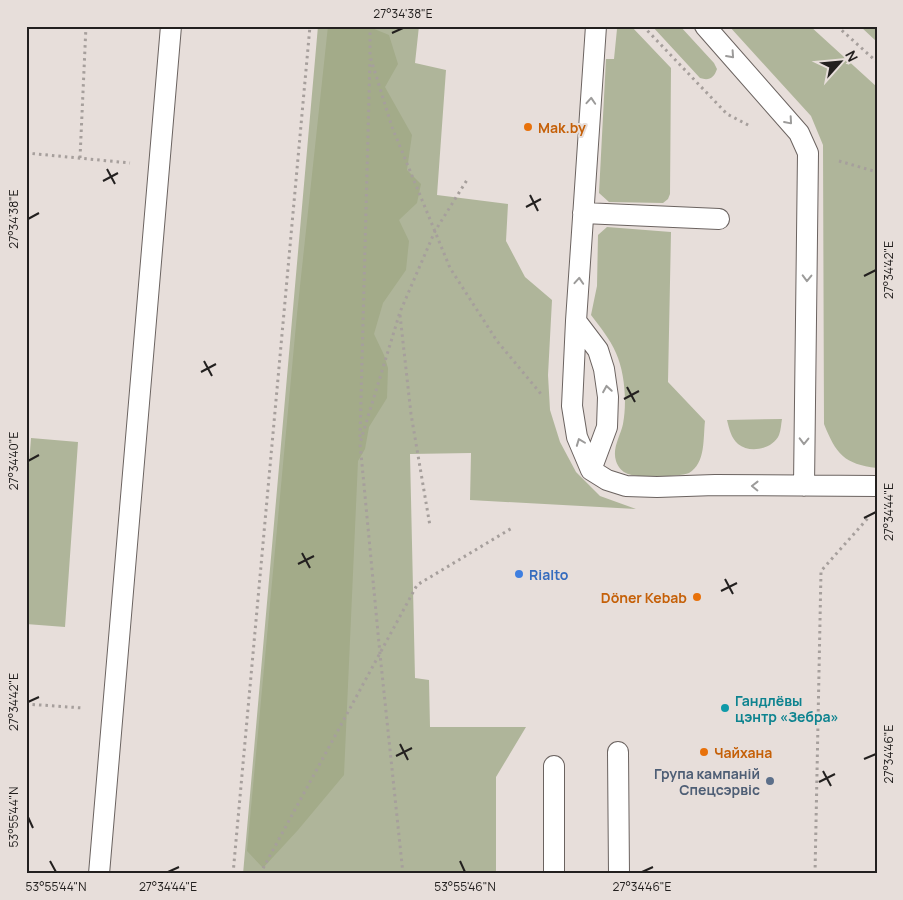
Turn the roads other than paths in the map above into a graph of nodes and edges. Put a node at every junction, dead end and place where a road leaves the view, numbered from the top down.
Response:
1 (171, 26) edge
2 (596, 26) edge
3 (705, 26) edge
4 (583, 213) junction
5 (719, 219) dead end
6 (576, 320) junction
7 (591, 470) junction
8 (804, 486) junction
9 (877, 486) edge
10 (618, 752) dead end
11 (554, 766) dead end
12 (99, 874) edge
13 (554, 874) edge
14 (619, 874) edge

1 - 12 lane
4 -> 2 lane
3 -> 8 lane
4 - 5 lane
6 -> 4 lane
7 -> 6 lane
7 -> 6 lane
8 -> 7 lane
8 - 9 lane
10 - 14 lane
11 - 13 lane

